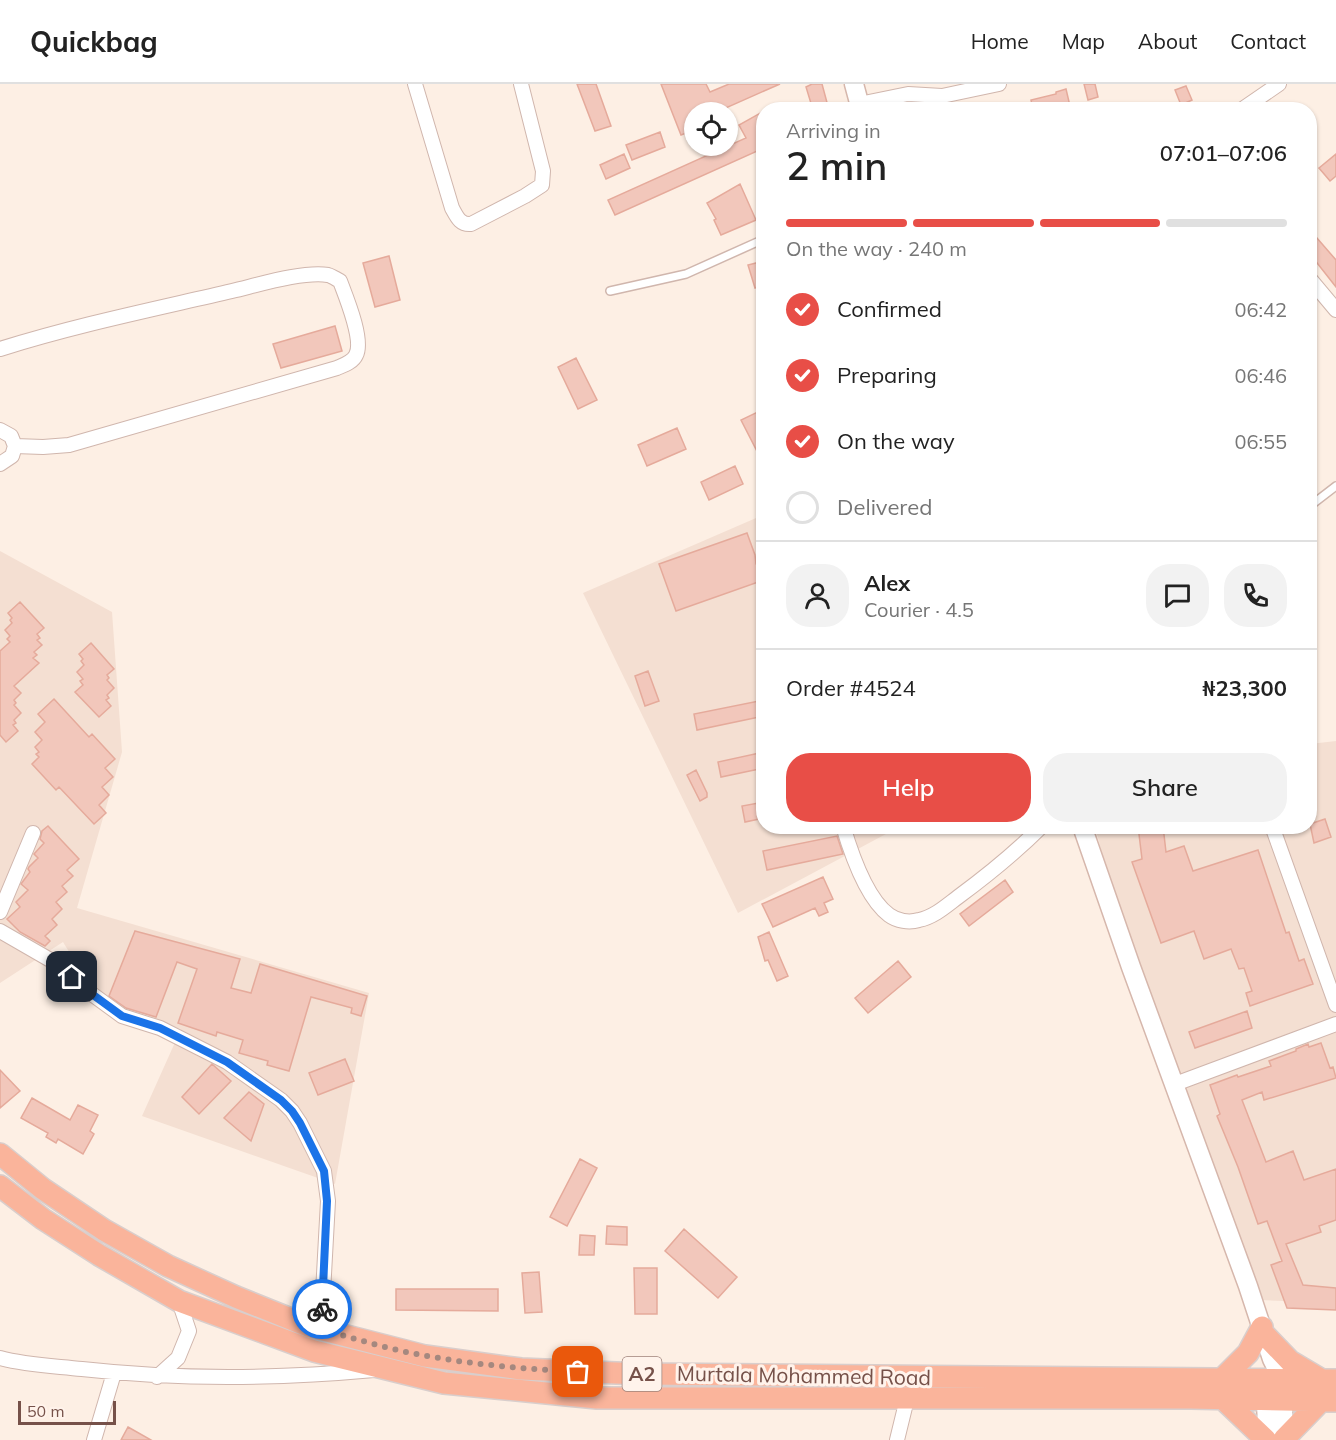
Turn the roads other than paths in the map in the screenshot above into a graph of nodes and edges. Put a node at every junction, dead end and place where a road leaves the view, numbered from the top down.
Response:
1 (415, 84) edge
2 (521, 84) edge
3 (854, 84) edge
4 (999, 84) edge
5 (1279, 84) edge
6 (859, 102) edge
7 (878, 102) edge
8 (1253, 102) edge
9 (756, 243) edge
10 (1317, 287) edge
11 (610, 291) dead end
12 (1336, 310) edge
13 (0, 350) edge
14 (0, 430) edge
15 (15, 446) junction
16 (0, 464) edge
17 (1336, 486) edge
18 (1317, 501) edge
19 (33, 833) dead end
20 (846, 834) edge
21 (1034, 834) edge
22 (1085, 834) edge
23 (1275, 834) edge
24 (0, 912) edge
25 (0, 931) edge
26 (1336, 1005) edge
27 (1336, 1024) edge
28 (1175, 1084) junction
29 (0, 1154) edge
30 (0, 1186) edge
31 (179, 1301) junction
32 (321, 1329) junction
33 (1264, 1331) junction
34 (0, 1358) edge
35 (385, 1370) junction
36 (114, 1372) junction
37 (157, 1377) junction
38 (1273, 1384) junction
39 (1222, 1389) junction
40 (1329, 1391) edge
41 (908, 1399) junction
42 (94, 1440) edge
43 (897, 1440) edge
44 (1275, 1440) edge

1 - 2 street
3 - 6 main road
4 - 7 street
5 - 8 street
9 - 11 lane
10 - 12 street
13 - 15 street
14 - 15 street
15 - 16 street
17 - 18 lane
19 - 24 street
20 - 21 street
22 - 28 main road
23 - 26 street
25 - 32 street
27 - 28 street
28 - 33 main road
29 - 32 highway, Murtala Mohammed Road / A2
30 - 31 highway, Murtala Mohammed Road / A2
31 - 35 highway, Murtala Mohammed Road / A2
31 - 37 street
32 - 39 highway, Murtala Mohammed Road / A2
33 - 38 main road
33 - 39 highway
33 - 40 highway
34 - 36 street
35 - 37 street
35 - 41 highway, Murtala Mohammed Road / A2
36 - 37 street
36 - 42 street
38 - 39 highway, Murtala Mohammed Road / A2
38 - 40 highway, Murtala Mohammed Road / A2
38 - 44 main road
39 - 41 highway, Murtala Mohammed Road / A2
39 - 44 highway
40 - 44 highway
41 - 43 street

